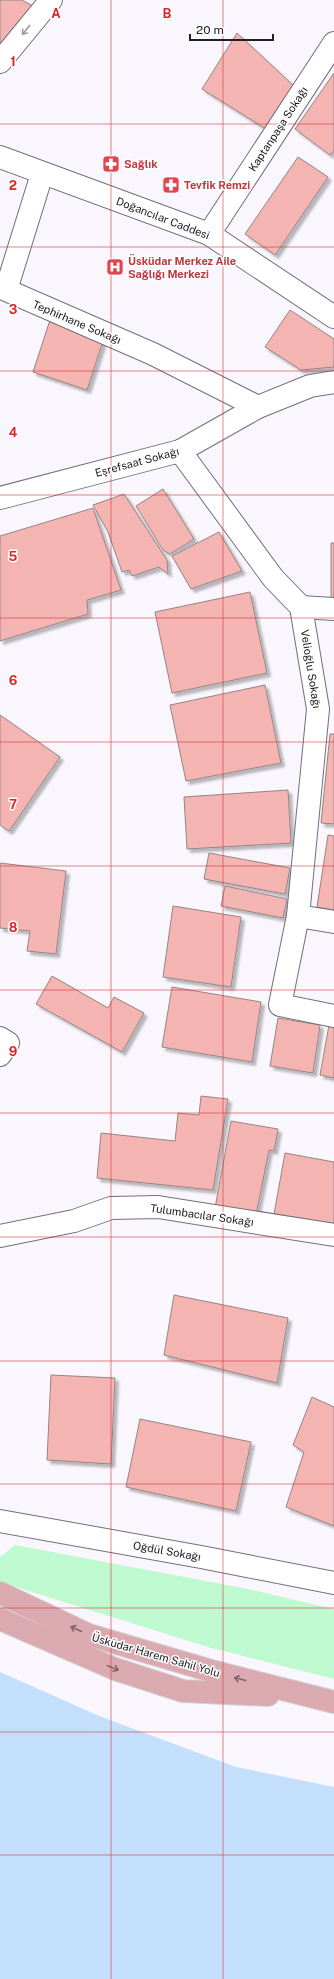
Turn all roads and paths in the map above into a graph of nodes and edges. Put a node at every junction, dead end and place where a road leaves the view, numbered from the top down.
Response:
1 (51, 0) edge
2 (334, 43) edge
3 (0, 62) edge
4 (0, 157) edge
5 (42, 174) junction
6 (209, 234) junction
7 (334, 317) edge
8 (334, 382) edge
9 (258, 406) junction
10 (180, 451) junction
11 (0, 498) edge
12 (301, 607) junction
13 (334, 609) edge
14 (326, 710) edge
15 (298, 916) junction
16 (334, 922) edge
17 (334, 1016) edge
18 (0, 1038) edge
19 (0, 1055) edge
20 (334, 1235) edge
21 (0, 1236) edge
22 (0, 1521) edge
23 (333, 1579) edge
24 (0, 1594) edge
25 (0, 1619) edge
26 (326, 1700) edge

1 -> 3 street
2 - 6 street, Kaptanpaşa Sokağı
4 - 5 street, Doğancılar Caddesi
5 - 6 street, Doğancılar Caddesi
5 - 9 street, Tephirhane Sokağı
6 - 7 street, Doğancılar Caddesi
8 - 9 street, Eşrefsaat Sokağı
9 - 10 street, Eşrefsaat Sokağı
10 - 11 street, Eşrefsaat Sokağı
10 - 12 street
12 - 13 street
12 - 14 street, Velioğlu Sokağı
14 - 15 street, Velioğlu Sokağı
15 - 16 street
15 - 17 street, Velioğlu Sokağı
18 - 19 street
20 - 21 street, Tulumbacılar Sokağı
22 - 23 street, Oğdül Sokağı
26 -> 24 main road, Üsküdar Harem Sahil Yolu
25 -> 26 main road, Üsküdar Harem Sahil Yolu

